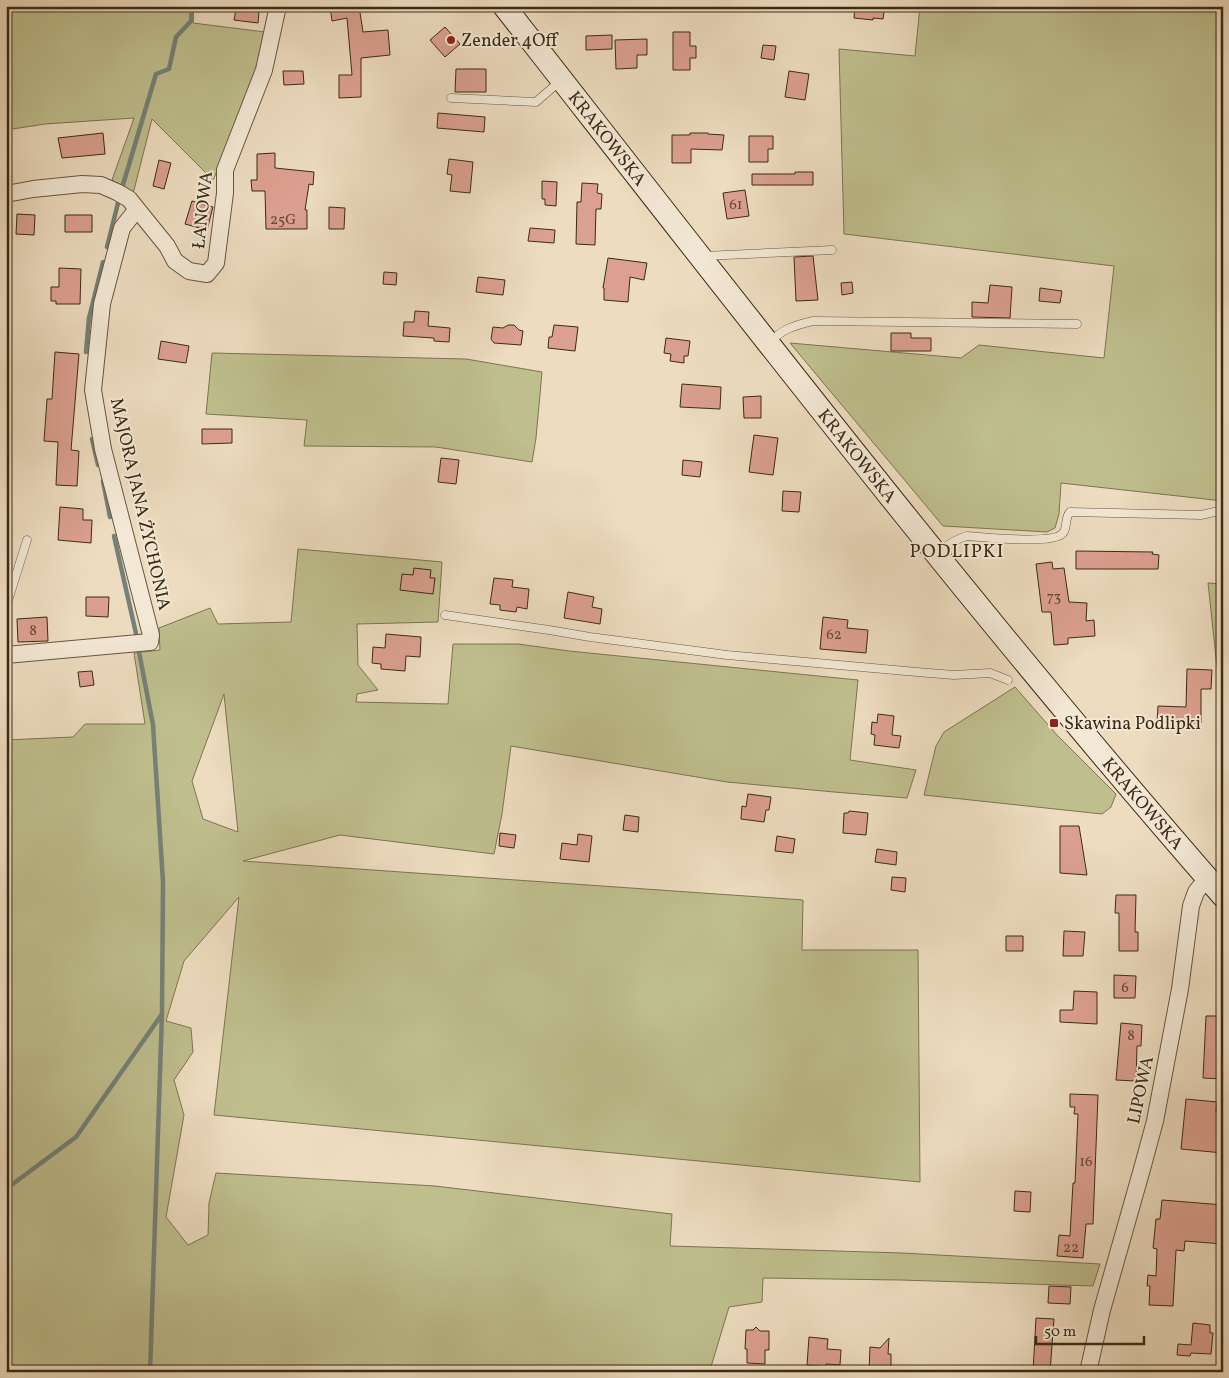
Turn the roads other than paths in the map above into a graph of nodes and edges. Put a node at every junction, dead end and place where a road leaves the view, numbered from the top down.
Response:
1 (278, 6) edge
2 (504, 6) edge
3 (562, 80) junction
4 (452, 98) dead end
5 (6, 194) edge
6 (137, 209) junction
7 (832, 250) dead end
8 (700, 257) junction
9 (1077, 324) dead end
10 (769, 345) junction
11 (1223, 510) edge
12 (28, 540) dead end
13 (936, 554) junction
14 (6, 607) edge
15 (445, 615) dead end
16 (6, 655) edge
17 (1008, 680) dead end
18 (1207, 878) junction
19 (1223, 896) edge
20 (1088, 1372) edge

1 - 6 street, ŁANOWA
2 - 3 main road, KRAKOWSKA
3 - 4 lane
3 - 8 main road, KRAKOWSKA
5 - 6 street, ŁANOWA
6 - 16 street, MAJORA JANA ŻYCHONIA
7 - 8 lane
8 - 10 main road, KRAKOWSKA
9 - 10 lane
10 - 13 main road, KRAKOWSKA
11 - 13 lane
12 - 14 lane
13 - 18 main road, KRAKOWSKA
15 - 17 lane
18 - 19 main road, KRAKOWSKA
18 - 20 street, LIPOWA

